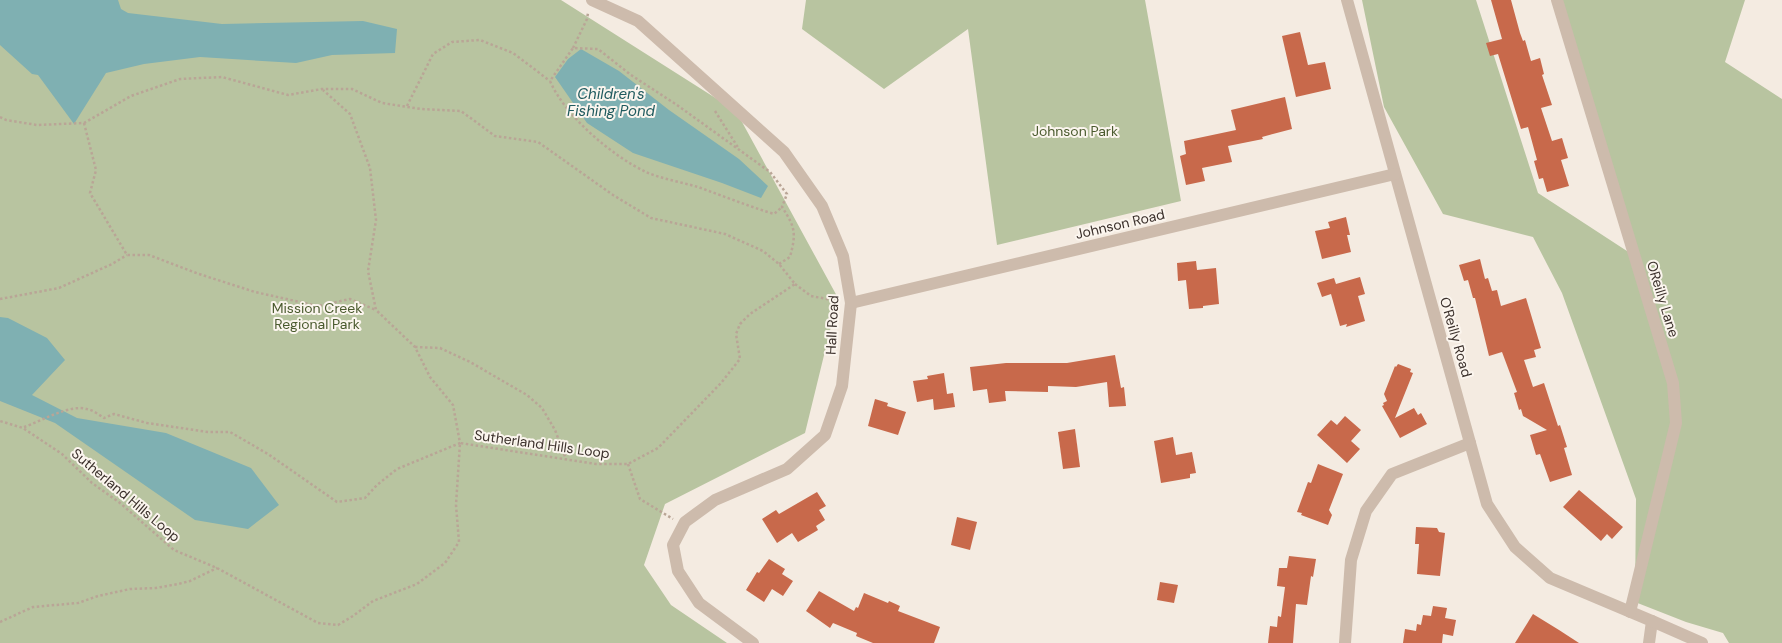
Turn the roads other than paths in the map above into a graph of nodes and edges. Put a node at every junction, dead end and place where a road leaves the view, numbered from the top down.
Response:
1 (1346, 0) edge
2 (1557, 0) edge
3 (590, 5) edge
4 (1396, 174) junction
5 (850, 304) junction
6 (1470, 443) junction
7 (1630, 612) junction
8 (1652, 621) junction
9 (753, 643) edge
10 (1345, 643) edge
11 (1649, 643) edge
12 (1702, 643) edge

1 - 4 street, O'Reilly Road
2 - 7 street, OReilly Lane
3 - 5 street, Hall Road
4 - 5 street, Johnson Road
4 - 6 street, O'Reilly Road
5 - 9 street, Hall Road
6 - 7 street, O'Reilly Road
6 - 10 street
7 - 8 street, O'Reilly Road
8 - 11 street
8 - 12 street

